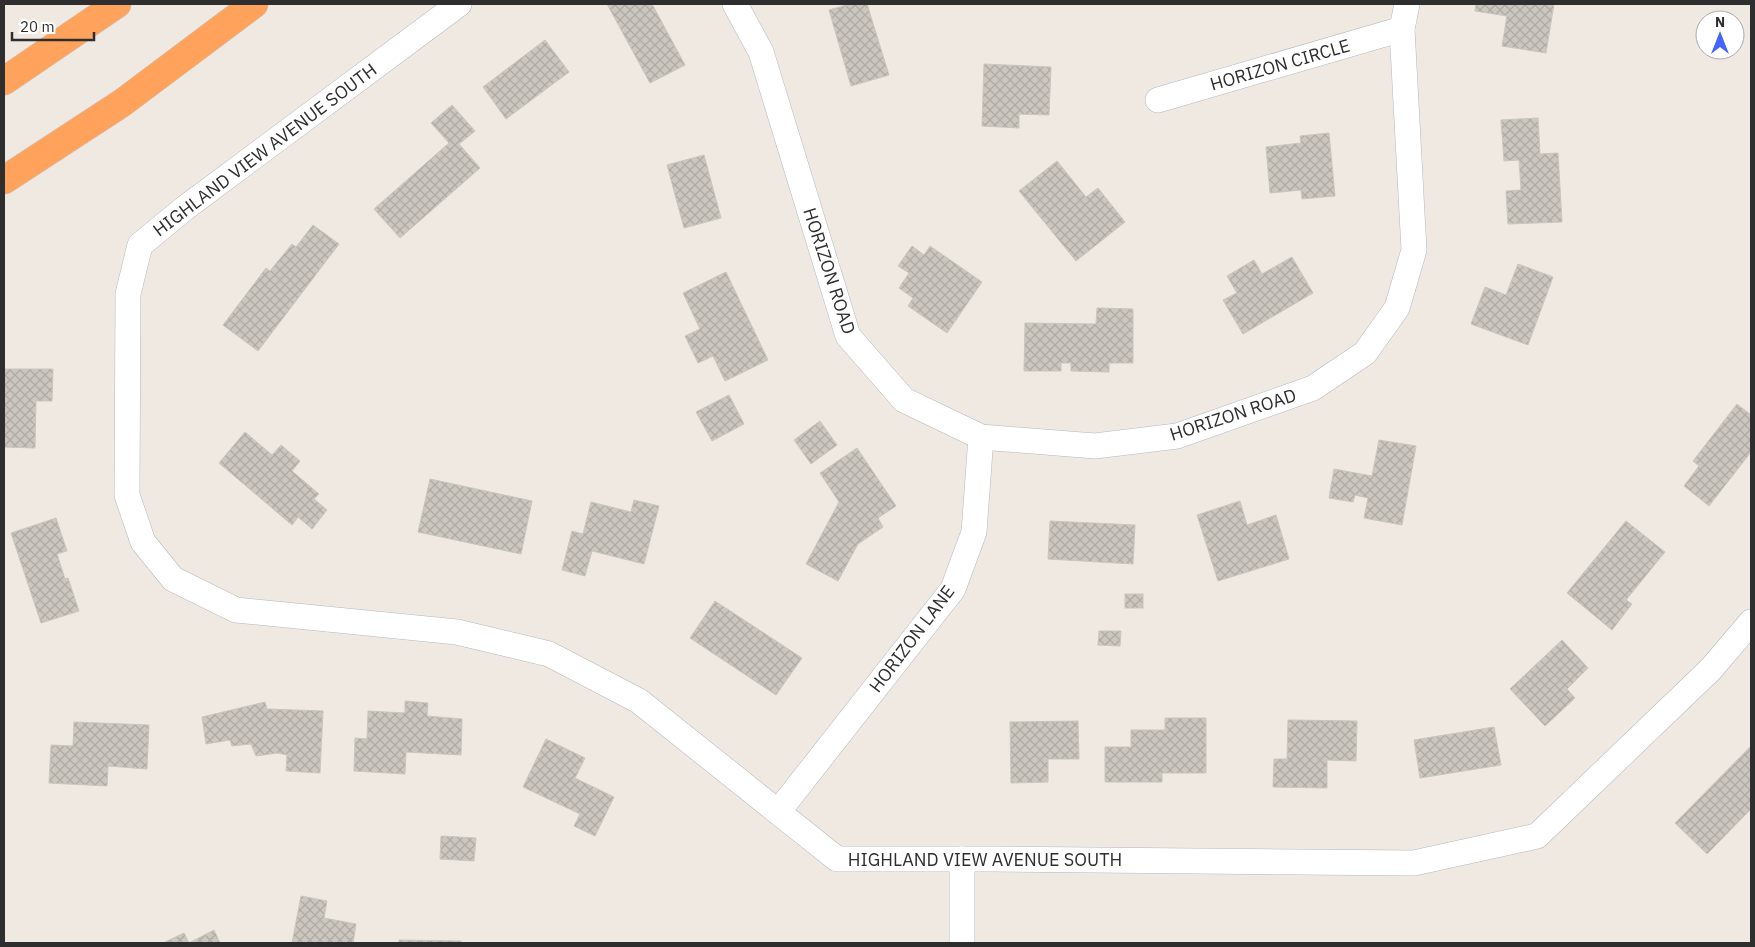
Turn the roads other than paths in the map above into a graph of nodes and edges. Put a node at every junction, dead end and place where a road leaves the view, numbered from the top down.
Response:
1 (117, 4) edge
2 (254, 4) edge
3 (459, 4) edge
4 (735, 4) edge
5 (1407, 4) edge
6 (1402, 29) junction
7 (4, 81) edge
8 (1158, 100) dead end
9 (4, 180) edge
10 (980, 437) junction
11 (1751, 622) edge
12 (778, 812) junction
13 (962, 859) junction
14 (962, 943) edge

1 - 7 highway
2 - 9 highway
3 - 12 street, HIGHLAND VIEW AVENUE SOUTH
4 - 10 street, HORIZON ROAD
5 - 6 street, HORIZON ROAD
6 - 8 street, HORIZON CIRCLE
6 - 10 street, HORIZON ROAD
10 - 12 street, HORIZON LANE
11 - 13 street, HIGHLAND VIEW AVENUE SOUTH
12 - 13 street, HIGHLAND VIEW AVENUE SOUTH
13 - 14 street

